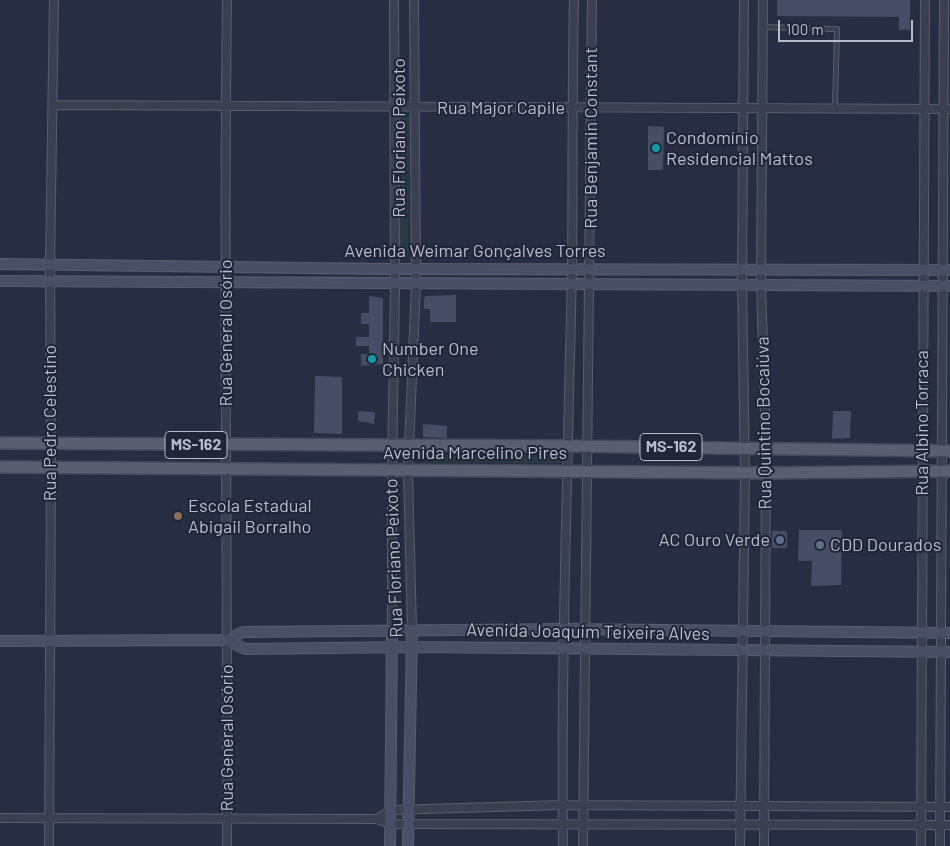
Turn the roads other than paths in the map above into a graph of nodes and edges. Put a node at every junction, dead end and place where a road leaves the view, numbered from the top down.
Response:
1 (54, 0) edge
2 (227, 0) edge
3 (394, 0) edge
4 (414, 0) edge
5 (574, 0) edge
6 (592, 0) edge
7 (744, 0) edge
8 (763, 0) edge
9 (925, 0) edge
10 (944, 0) edge
11 (762, 27) junction
12 (226, 104) junction
13 (53, 105) junction
14 (571, 107) junction
15 (591, 107) junction
16 (743, 107) junction
17 (762, 107) junction
18 (395, 108) junction
19 (415, 108) junction
20 (836, 108) junction
21 (924, 109) junction
22 (946, 109) edge
23 (0, 264) edge
24 (50, 265) junction
25 (226, 266) junction
26 (395, 268) junction
27 (572, 268) junction
28 (590, 268) junction
29 (742, 268) junction
30 (762, 268) junction
31 (416, 269) junction
32 (924, 270) junction
33 (946, 270) edge
34 (0, 281) edge
35 (50, 282) junction
36 (226, 283) junction
37 (416, 284) junction
38 (571, 284) junction
39 (589, 284) junction
40 (742, 284) junction
41 (761, 284) junction
42 (395, 285) junction
43 (922, 286) junction
44 (946, 286) edge
45 (0, 444) edge
46 (50, 444) junction
47 (393, 445) junction
48 (409, 445) junction
49 (225, 446) junction
50 (566, 446) junction
51 (585, 446) junction
52 (745, 448) junction
53 (766, 448) junction
54 (922, 450) junction
55 (946, 451) edge
56 (0, 467) edge
57 (51, 467) junction
58 (225, 468) junction
59 (392, 470) junction
60 (408, 470) junction
61 (567, 470) junction
62 (586, 470) junction
63 (946, 471) edge
64 (922, 472) junction
65 (745, 473) junction
66 (765, 473) junction
67 (565, 629) junction
68 (392, 630) junction
69 (412, 630) junction
70 (585, 630) junction
71 (764, 630) junction
72 (743, 631) junction
73 (921, 633) junction
74 (946, 633) edge
75 (228, 640) junction
76 (0, 641) edge
77 (49, 642) junction
78 (392, 647) junction
79 (413, 647) junction
80 (565, 648) junction
81 (585, 649) junction
82 (742, 650) junction
83 (765, 650) junction
84 (921, 652) junction
85 (945, 652) edge
86 (563, 805) junction
87 (584, 806) junction
88 (921, 807) junction
89 (940, 807) junction
90 (950, 807) edge
91 (740, 808) junction
92 (764, 808) junction
93 (408, 809) junction
94 (390, 810) junction
95 (0, 818) edge
96 (227, 818) junction
97 (49, 819) junction
98 (377, 819) junction
99 (408, 823) junction
100 (390, 824) junction
101 (741, 825) junction
102 (563, 826) junction
103 (583, 826) junction
104 (765, 826) junction
105 (921, 826) junction
106 (940, 826) junction
107 (950, 826) edge
108 (49, 846) edge
109 (227, 846) edge
110 (390, 846) edge
111 (408, 846) edge
112 (563, 846) edge
113 (583, 846) edge
114 (740, 846) edge
115 (764, 846) edge
116 (921, 846) edge
117 (940, 846) edge

1 - 13 street, Rua Pedro Celestino
2 - 12 street, Rua General Osório
3 - 18 street, Rua Floriano Peixoto
4 - 19 street, Rua Floriano Peixoto
5 - 14 street, Rua Benjamin Constant
6 - 15 street, Rua Benjamin Constant
7 - 16 street, Rua Quintino Bocaiúva
8 - 11 street, Rua Quintino Bocaiúva
9 - 21 street, Rua Albino Torraca
10 - 22 street, Rua Albino Torraca
11 - 17 street, Rua Quintino Bocaiúva
11 - 20 lane
12 - 13 street, Rua Major Capile
12 - 18 street, Rua Major Capile
12 - 25 street, Rua General Osório
13 - 24 street, Rua Pedro Celestino
14 - 15 street, Rua Major Capile
14 - 19 street, Rua Major Capile
14 - 27 street, Rua Benjamin Constant
15 - 16 street, Rua Major Capile
15 - 28 street, Rua Benjamin Constant
16 - 17 street, Rua Major Capile
16 - 29 street, Rua Quintino Bocaiúva
17 - 20 street, Rua Major Capile
17 - 30 street, Rua Quintino Bocaiúva
18 - 19 street, Rua Major Capile
18 - 26 street, Rua Floriano Peixoto
19 - 31 street, Rua Floriano Peixoto
20 - 21 street, Rua Major Capile
21 - 22 street, Rua Major Capile
21 - 32 street, Rua Albino Torraca
22 - 33 street, Rua Albino Torraca
23 - 24 main road, Avenida Weimar Gonçalves Torres
24 - 25 main road, Avenida Weimar Gonçalves Torres
24 - 35 street, Rua Pedro Celestino
25 - 26 main road, Avenida Weimar Gonçalves Torres
25 - 36 street, Rua General Osório
26 - 31 main road, Avenida Weimar Gonçalves Torres
26 - 42 street, Rua Floriano Peixoto
27 - 28 main road, Avenida Weimar Gonçalves Torres
27 - 31 main road, Avenida Weimar Gonçalves Torres
27 - 38 street, Rua Benjamin Constant
28 - 29 main road, Avenida Weimar Gonçalves Torres
28 - 39 street, Rua Benjamin Constant
29 - 30 main road, Avenida Weimar Gonçalves Torres
29 - 40 street, Rua Quintino Bocaiúva
30 - 32 main road, Avenida Weimar Gonçalves Torres
30 - 41 street, Rua Quintino Bocaiúva
31 - 37 street, Rua Floriano Peixoto
32 - 33 main road, Avenida Weimar Gonçalves Torres
32 - 43 street, Rua Albino Torraca
33 - 44 street, Rua Albino Torraca
34 - 35 main road, Avenida Weimar Gonçalves Torres
35 - 36 main road, Avenida Weimar Gonçalves Torres
35 - 46 street, Rua Pedro Celestino
36 - 42 main road, Avenida Weimar Gonçalves Torres
36 - 49 street, Rua General Osório
37 - 38 main road, Avenida Weimar Gonçalves Torres
37 - 42 main road, Avenida Weimar Gonçalves Torres
37 - 48 street, Rua Floriano Peixoto
38 - 39 main road, Avenida Weimar Gonçalves Torres
38 - 50 street, Rua Benjamin Constant
39 - 40 main road, Avenida Weimar Gonçalves Torres
39 - 51 street, Rua Benjamin Constant
40 - 41 main road, Avenida Weimar Gonçalves Torres
40 - 52 street, Rua Quintino Bocaiúva
41 - 43 main road, Avenida Weimar Gonçalves Torres
41 - 53 street, Rua Quintino Bocaiúva
42 - 47 street, Rua Floriano Peixoto
43 - 44 main road, Avenida Weimar Gonçalves Torres
43 - 54 street, Rua Albino Torraca
44 - 55 street, Rua Albino Torraca
45 - 46 main road, Avenida Marcelino Pires / MS-162
46 - 49 main road, Avenida Marcelino Pires / MS-162
46 - 57 street, Rua Pedro Celestino
47 - 48 main road, Avenida Marcelino Pires / MS-162
47 - 49 main road, Avenida Marcelino Pires / MS-162
47 - 59 street, Rua Floriano Peixoto
48 - 50 main road, Avenida Marcelino Pires / MS-162
48 - 60 street, Rua Floriano Peixoto
49 - 58 street, Rua General Osório
50 - 51 main road, Avenida Marcelino Pires / MS-162
50 - 61 street, Rua Benjamin Constant
51 - 52 main road, Avenida Marcelino Pires / MS-162
51 - 62 street, Rua Benjamin Constant
52 - 53 main road, Avenida Marcelino Pires / MS-162
52 - 65 street, Rua Quintino Bocaiúva
53 - 54 main road, Avenida Marcelino Pires / MS-162
53 - 66 street, Rua Quintino Bocaiúva
54 - 55 main road, Avenida Marcelino Pires / MS-162
54 - 64 street, Rua Albino Torraca
55 - 63 street, Rua Albino Torraca
56 - 57 main road, Avenida Marcelino Pires / MS-162
57 - 58 main road, Avenida Marcelino Pires / MS-162
57 - 77 street, Rua Pedro Celestino
58 - 59 main road, Avenida Marcelino Pires / MS-162
58 - 75 street, Rua General Osório
59 - 60 main road, Avenida Marcelino Pires / MS-162
59 - 68 street, Rua Floriano Peixoto
60 - 61 main road, Avenida Marcelino Pires / MS-162
60 - 69 street, Rua Floriano Peixoto
61 - 62 main road, Avenida Marcelino Pires / MS-162
61 - 67 street, Rua Benjamin Constant
62 - 65 main road, Avenida Marcelino Pires / MS-162
62 - 70 street, Rua Benjamin Constant
63 - 64 main road, Avenida Marcelino Pires / MS-162
63 - 74 street, Rua Albino Torraca
64 - 66 main road, Avenida Marcelino Pires / MS-162
64 - 73 street, Rua Albino Torraca
65 - 66 main road, Avenida Marcelino Pires / MS-162
65 - 72 street, Rua Quintino Bocaiúva
66 - 71 street, Rua Quintino Bocaiúva
67 - 69 main road, Avenida Joaquim Teixeira Alves
67 - 70 main road, Avenida Joaquim Teixeira Alves
67 - 80 street, Rua Benjamin Constant
68 - 69 main road, Avenida Joaquim Teixeira Alves
68 - 75 main road, Avenida Joaquim Teixeira Alves
68 - 78 main road, Rua Floriano Peixoto
69 - 79 main road, Rua Floriano Peixoto
70 - 72 main road, Avenida Joaquim Teixeira Alves
70 - 81 street, Rua Benjamin Constant
71 - 72 main road, Avenida Joaquim Teixeira Alves
71 - 73 main road, Avenida Joaquim Teixeira Alves
71 - 83 street, Rua Quintino Bocaiúva
72 - 82 street, Rua Quintino Bocaiúva
73 - 74 main road, Avenida Joaquim Teixeira Alves
73 - 84 street, Rua Albino Torraca
74 - 85 street, Rua Albino Torraca
75 - 77 main road, Avenida Joaquim Teixeira Alves
75 - 78 main road, Avenida Joaquim Teixeira Alves
75 - 96 street, Rua General Osório
76 - 77 main road, Avenida Joaquim Teixeira Alves
77 - 97 street, Rua Pedro Celestino
78 - 79 main road, Avenida Joaquim Teixeira Alves
78 - 94 main road, Rua Floriano Peixoto
79 - 80 main road, Avenida Joaquim Teixeira Alves
79 - 93 main road, Rua Floriano Peixoto
80 - 81 main road, Avenida Joaquim Teixeira Alves
80 - 86 street, Rua Benjamin Constant
81 - 82 main road, Avenida Joaquim Teixeira Alves
81 - 87 street, Rua Benjamin Constant
82 - 83 main road, Avenida Joaquim Teixeira Alves
82 - 91 street, Rua Quintino Bocaiúva
83 - 84 main road, Avenida Joaquim Teixeira Alves
83 - 92 street, Rua Quintino Bocaiúva
84 - 85 main road, Avenida Joaquim Teixeira Alves
84 - 88 street, Rua Albino Torraca
85 - 89 street, Rua Albino Torraca
86 - 87 street
86 - 93 street
86 - 102 street, Rua Benjamin Constant
87 - 91 street
87 - 103 street, Rua Benjamin Constant
88 - 89 street
88 - 92 street
88 - 105 street, Rua Albino Torraca
89 - 90 street
89 - 106 street, Rua Albino Torraca
91 - 92 street
91 - 101 street, Rua Quintino Bocaiúva
92 - 104 street, Rua Quintino Bocaiúva
93 - 94 street
93 - 99 main road, Rua Floriano Peixoto
94 - 98 street
94 - 100 main road, Rua Floriano Peixoto
95 - 97 street
96 - 97 street
96 - 98 street
96 - 109 street, Rua General Osório
97 - 108 street, Rua Pedro Celestino
98 - 100 street
99 - 100 street
99 - 102 street
99 - 111 main road, Rua Floriano Peixoto
100 - 110 main road, Rua Floriano Peixoto
101 - 103 street
101 - 104 street
101 - 114 street, Rua Quintino Bocaiúva
102 - 103 street
102 - 112 street, Rua Benjamin Constant
103 - 113 street, Rua Benjamin Constant
104 - 105 street
104 - 115 street, Rua Quintino Bocaiúva
105 - 106 street
105 - 116 street, Rua Albino Torraca
106 - 107 street
106 - 117 street, Rua Albino Torraca

